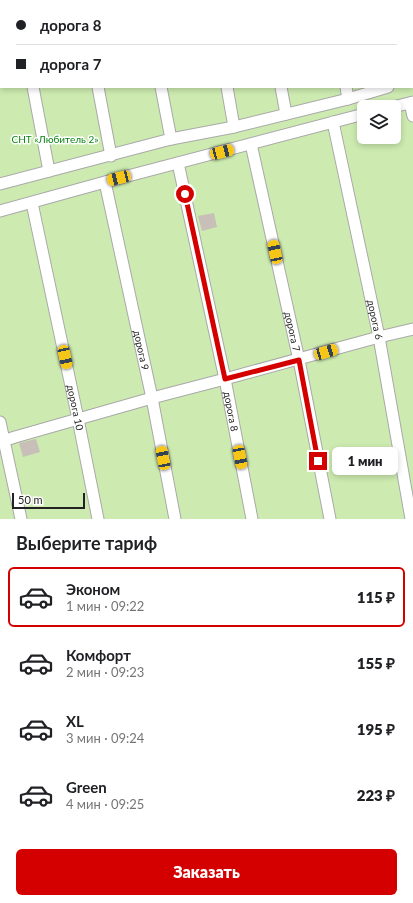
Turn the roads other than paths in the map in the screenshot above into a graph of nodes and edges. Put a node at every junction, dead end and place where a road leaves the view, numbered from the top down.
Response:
1 (33, 88) edge
2 (98, 88) edge
3 (161, 88) edge
4 (227, 88) edge
5 (281, 88) edge
6 (346, 88) edge
7 (385, 88) edge
8 (348, 99) junction
9 (412, 102) edge
10 (401, 105) edge
11 (286, 114) junction
12 (357, 116) edge
13 (413, 116) edge
14 (333, 122) junction
15 (234, 127) junction
16 (171, 139) junction
17 (251, 144) junction
18 (111, 156) junction
19 (178, 163) junction
20 (49, 171) junction
21 (105, 182) junction
22 (0, 184) edge
23 (32, 203) junction
24 (0, 211) edge
25 (413, 329) edge
26 (379, 337) junction
27 (299, 360) junction
28 (225, 379) junction
29 (152, 398) junction
30 (78, 419) junction
31 (0, 422) edge
32 (2, 442) edge
33 (21, 519) edge
34 (98, 519) edge
35 (175, 519) edge
36 (252, 519) edge
37 (330, 519) edge
38 (411, 519) edge

1 - 20 street
2 - 18 street
3 - 16 street
4 - 15 street
5 - 11 street
6 - 8 street
7 - 8 street
8 - 11 street
9 - 10 street
9 - 13 street
11 - 15 street
12 - 14 street
14 - 17 street
14 - 26 street, дорога 6
15 - 16 street
16 - 18 street
17 - 19 street
17 - 27 street, дорога 7
18 - 20 street
19 - 21 street
19 - 28 street, дорога 8
20 - 22 street
21 - 23 street
21 - 29 street, дорога 9
23 - 24 street
23 - 30 street, дорога 10
25 - 26 street
26 - 27 street
26 - 38 street, дорога 6
27 - 28 street
27 - 37 street, дорога 7
28 - 29 street
28 - 36 street, дорога 8
29 - 30 street
29 - 35 street, дорога 9
30 - 32 street
30 - 34 street, дорога 10
31 - 32 street
32 - 33 street

